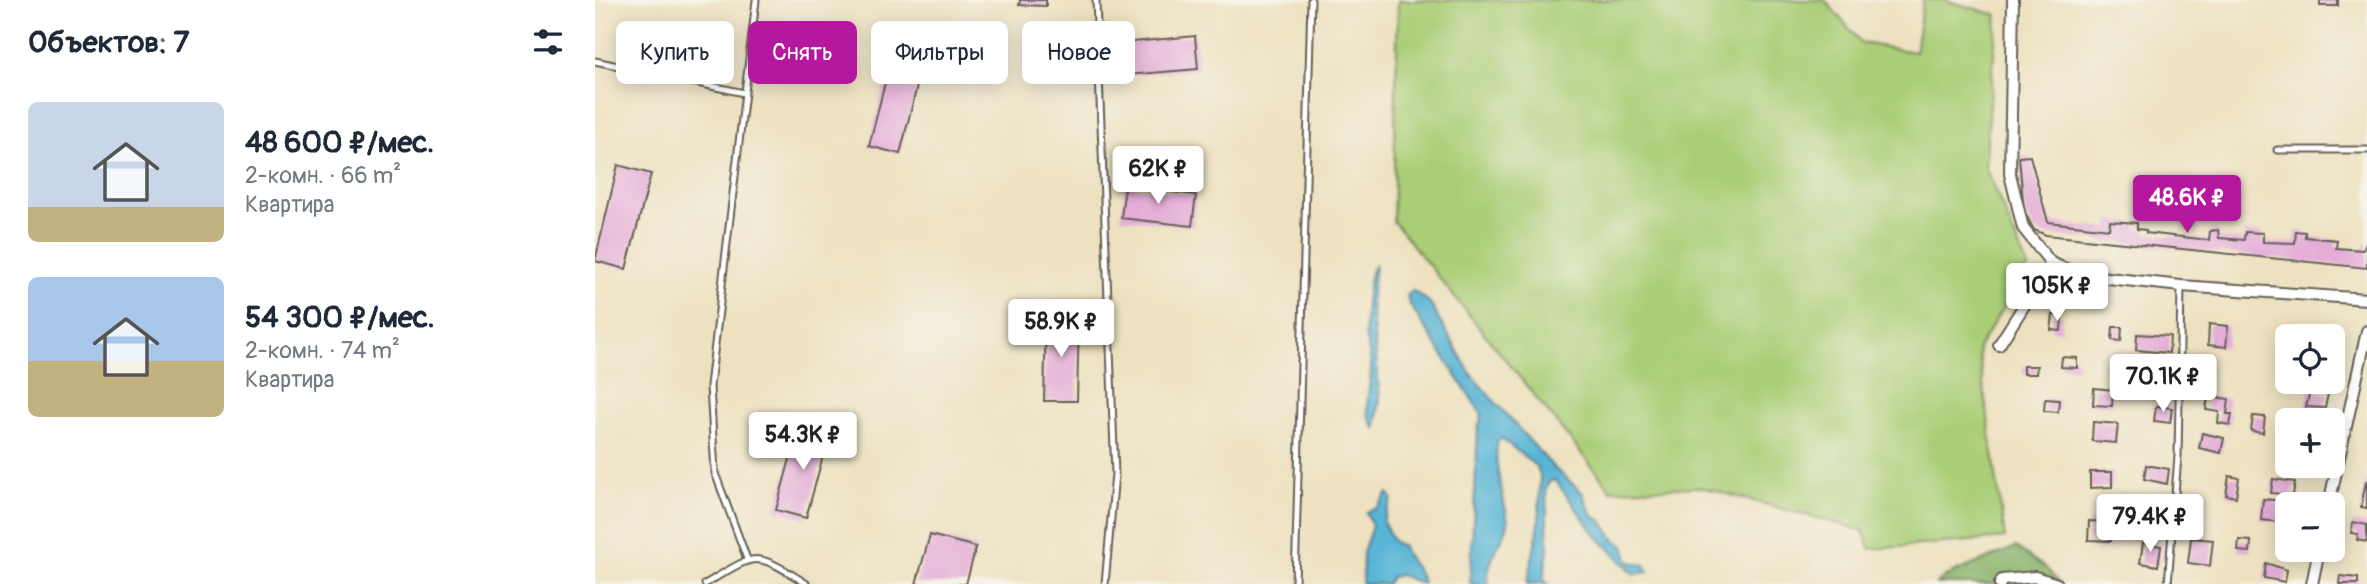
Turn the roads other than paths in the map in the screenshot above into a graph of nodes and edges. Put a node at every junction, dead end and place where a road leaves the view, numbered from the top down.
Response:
1 (756, 0) edge
2 (1096, 0) edge
3 (1311, 0) edge
4 (2013, 0) edge
5 (595, 61) edge
6 (744, 93) junction
7 (2277, 150) dead end
8 (2367, 150) edge
9 (2051, 263) junction
10 (2181, 286) junction
11 (2367, 299) edge
12 (2367, 331) edge
13 (1999, 345) dead end
14 (2332, 492) edge
15 (747, 559) junction
16 (2317, 562) edge
17 (705, 584) edge
18 (807, 584) edge
19 (1105, 584) edge
20 (1295, 584) edge
21 (2000, 584) edge
22 (2057, 584) edge
23 (2168, 584) edge
24 (2312, 584) edge

1 - 6 lane
2 - 19 lane
3 - 20 lane
4 - 9 street
5 - 6 lane
6 - 15 lane
7 - 8 lane
9 - 10 street
9 - 13 street
10 - 11 street
10 - 23 lane
12 - 14 street
15 - 17 lane
15 - 18 lane
16 - 24 street
21 - 22 street

